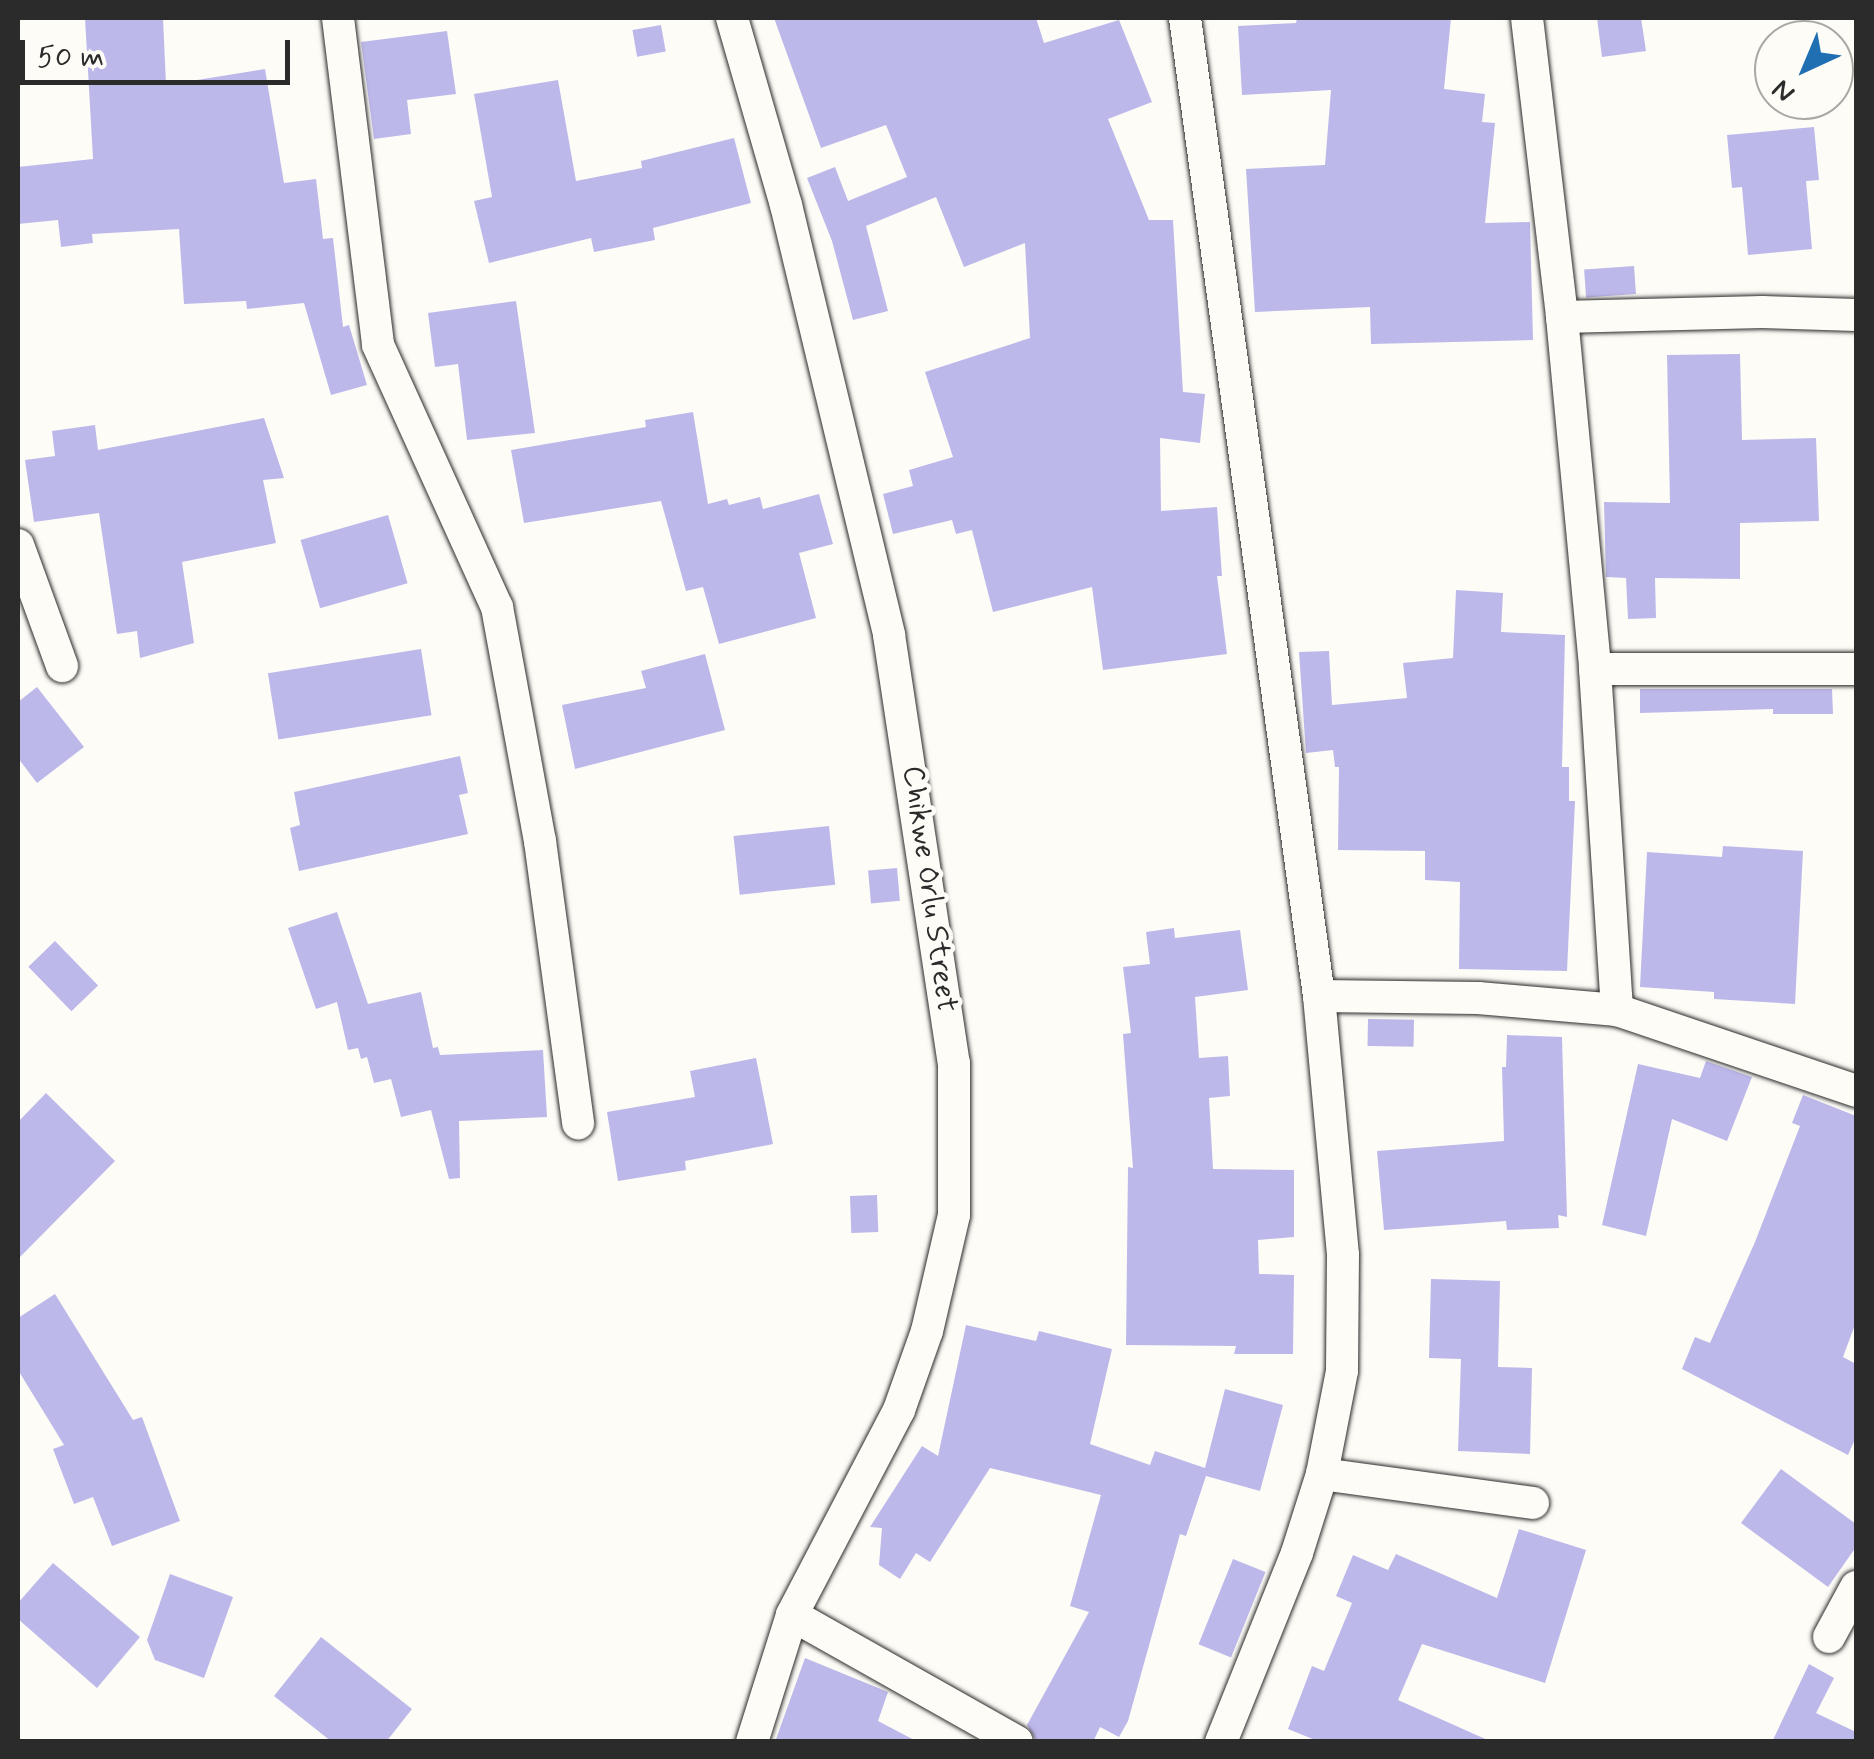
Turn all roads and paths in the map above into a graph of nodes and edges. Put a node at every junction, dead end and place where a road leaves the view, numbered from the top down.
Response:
1 (338, 18) edge
2 (732, 18) edge
3 (1185, 18) edge
4 (1526, 18) edge
5 (1562, 316) junction
6 (1856, 316) edge
7 (18, 545) edge
8 (62, 666) dead end
9 (1595, 669) junction
10 (1856, 670) edge
11 (1319, 996) junction
12 (1618, 1010) junction
13 (1856, 1090) edge
14 (578, 1122) dead end
15 (1322, 1474) junction
16 (1532, 1503) dead end
17 (1856, 1586) edge
18 (792, 1615) junction
19 (1830, 1637) dead end
20 (752, 1742) edge
21 (1016, 1742) edge
22 (1222, 1742) edge

1 - 14 street
2 - 18 street, Chikwe Orlu Street
3 - 11 street
4 - 5 street
5 - 6 street
5 - 9 street
7 - 8 street
9 - 10 street
9 - 12 street
11 - 12 street
11 - 15 street
12 - 13 street
15 - 16 street
15 - 22 street
17 - 19 street
18 - 20 street, Chikwe Orlu Street
18 - 21 street

